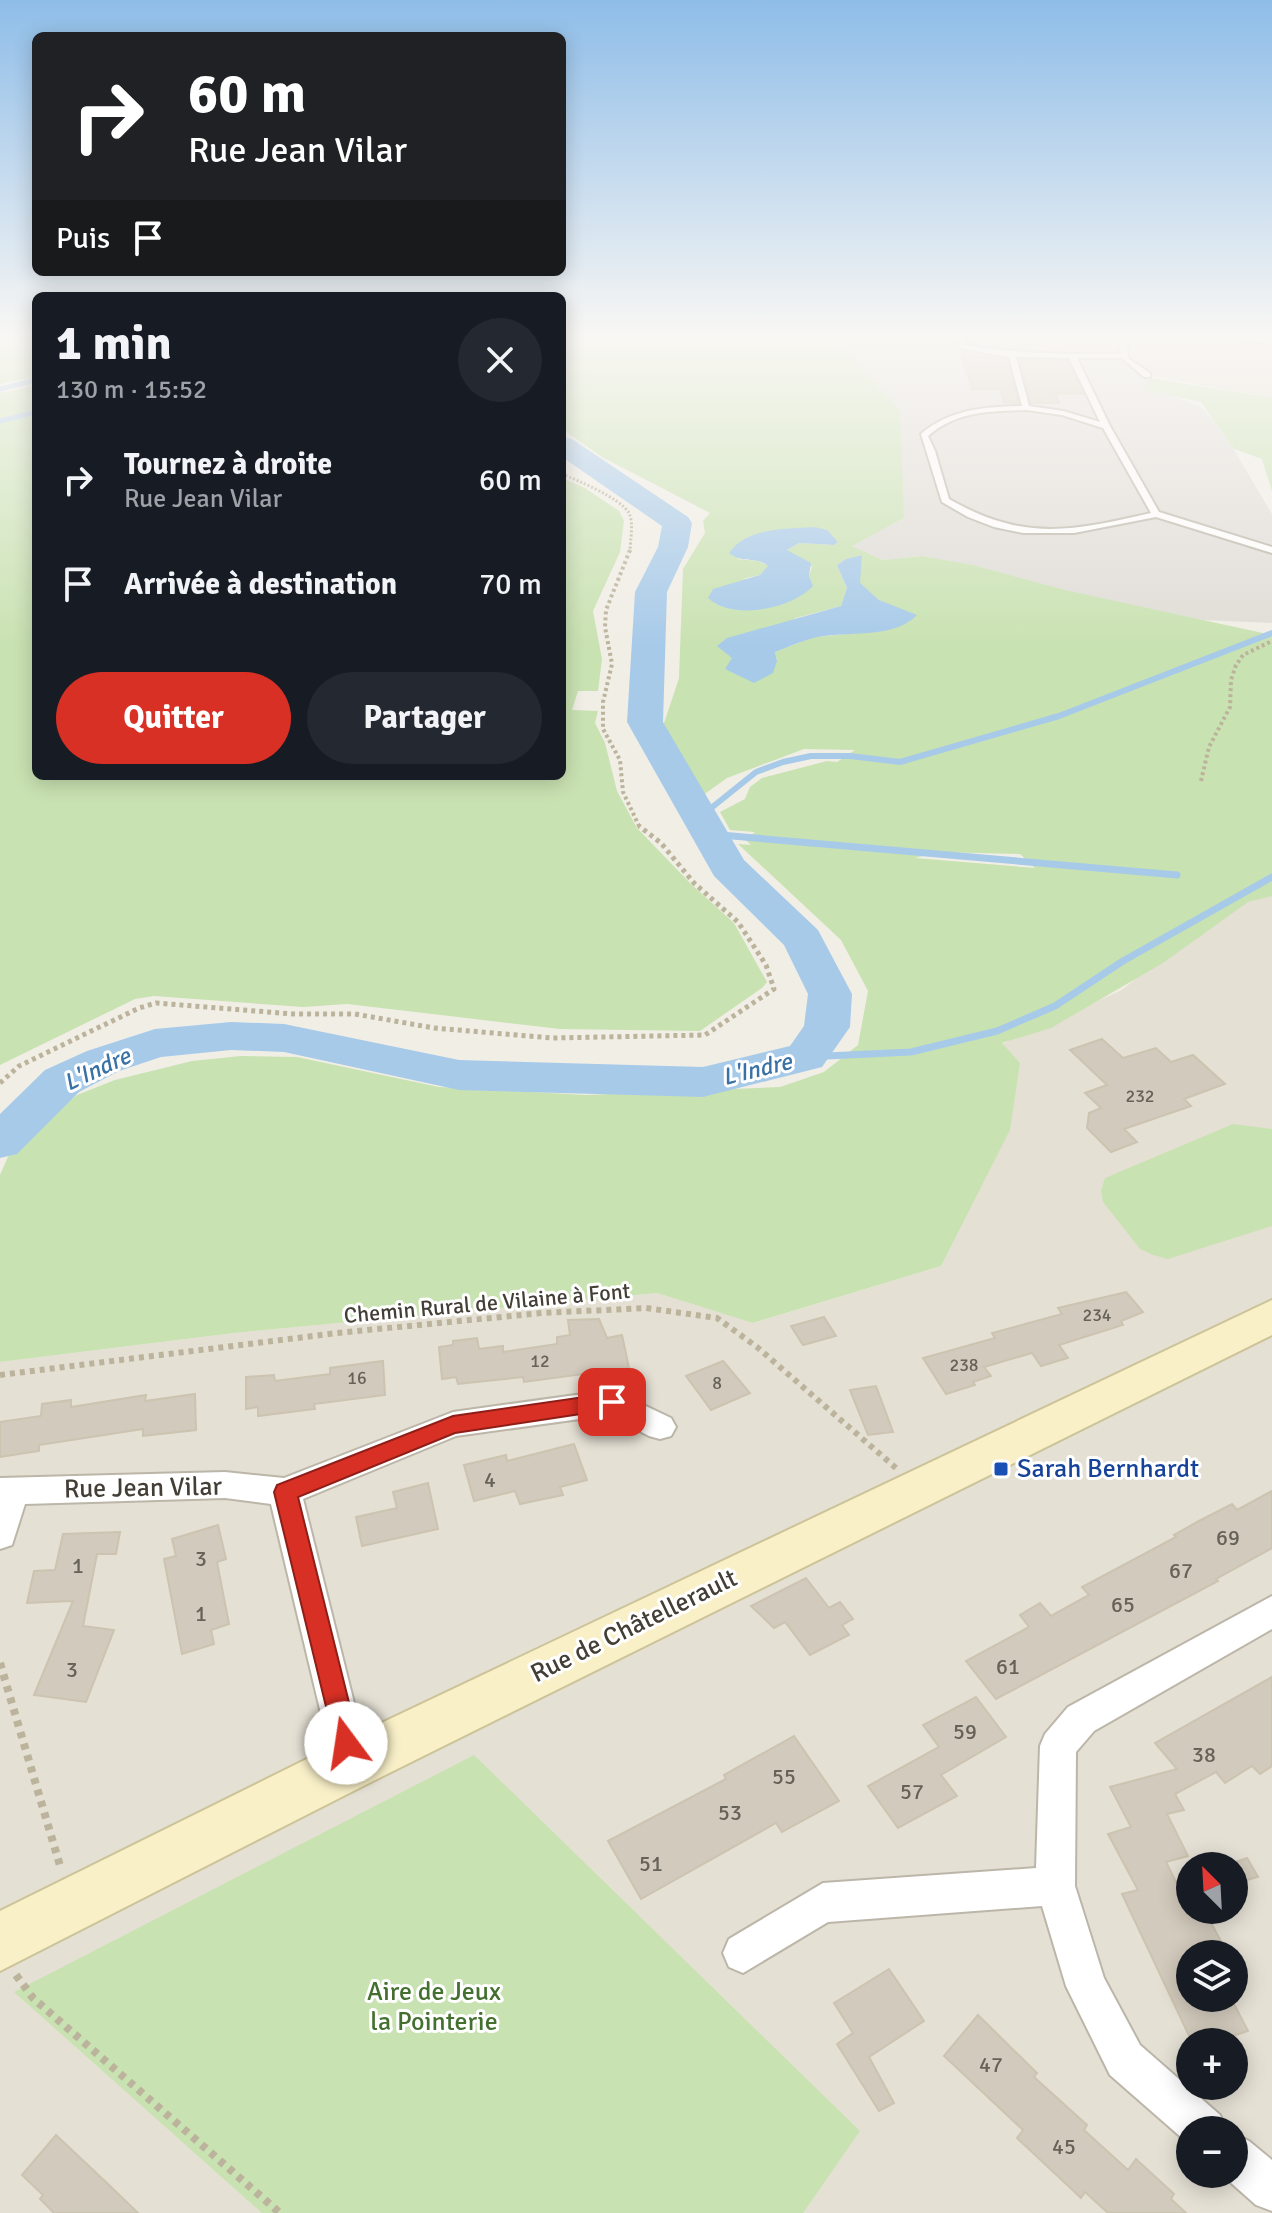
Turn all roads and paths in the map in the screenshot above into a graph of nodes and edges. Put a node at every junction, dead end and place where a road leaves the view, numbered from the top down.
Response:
1 (926, 439) edge
2 (1114, 439) edge
3 (566, 476) edge
4 (1156, 514) junction
5 (1272, 550) edge
6 (1272, 641) edge
7 (1201, 781) dead end
8 (0, 1083) edge
9 (1270, 1319) edge
10 (0, 1375) edge
11 (660, 1427) dead end
12 (918, 1487) junction
13 (6, 1490) edge
14 (285, 1492) junction
15 (0, 1535) edge
16 (1272, 1611) edge
17 (0, 1663) edge
18 (354, 1763) junction
19 (64, 1877) dead end
20 (1055, 1886) junction
21 (743, 1953) dead end
22 (5, 1955) edge
23 (1189, 2116) edge
24 (1248, 2168) edge
25 (1272, 2189) edge
26 (280, 2213) edge

1 - 4 lane
2 - 4 lane
3 - 8 path
4 - 5 lane
6 - 7 path
9 - 12 main road, Rue de Châtellerault
10 - 12 path, Chemin Rural de Vilaine à Font
11 - 14 street, Rue Jean Vilar
12 - 18 main road, Rue de Châtellerault
13 - 14 street, Rue Jean Vilar
13 - 15 street
14 - 18 street
16 - 20 street
17 - 19 path
18 - 22 main road, Rue de Châtellerault
20 - 21 street
20 - 23 street
22 - 26 path
24 - 25 street

